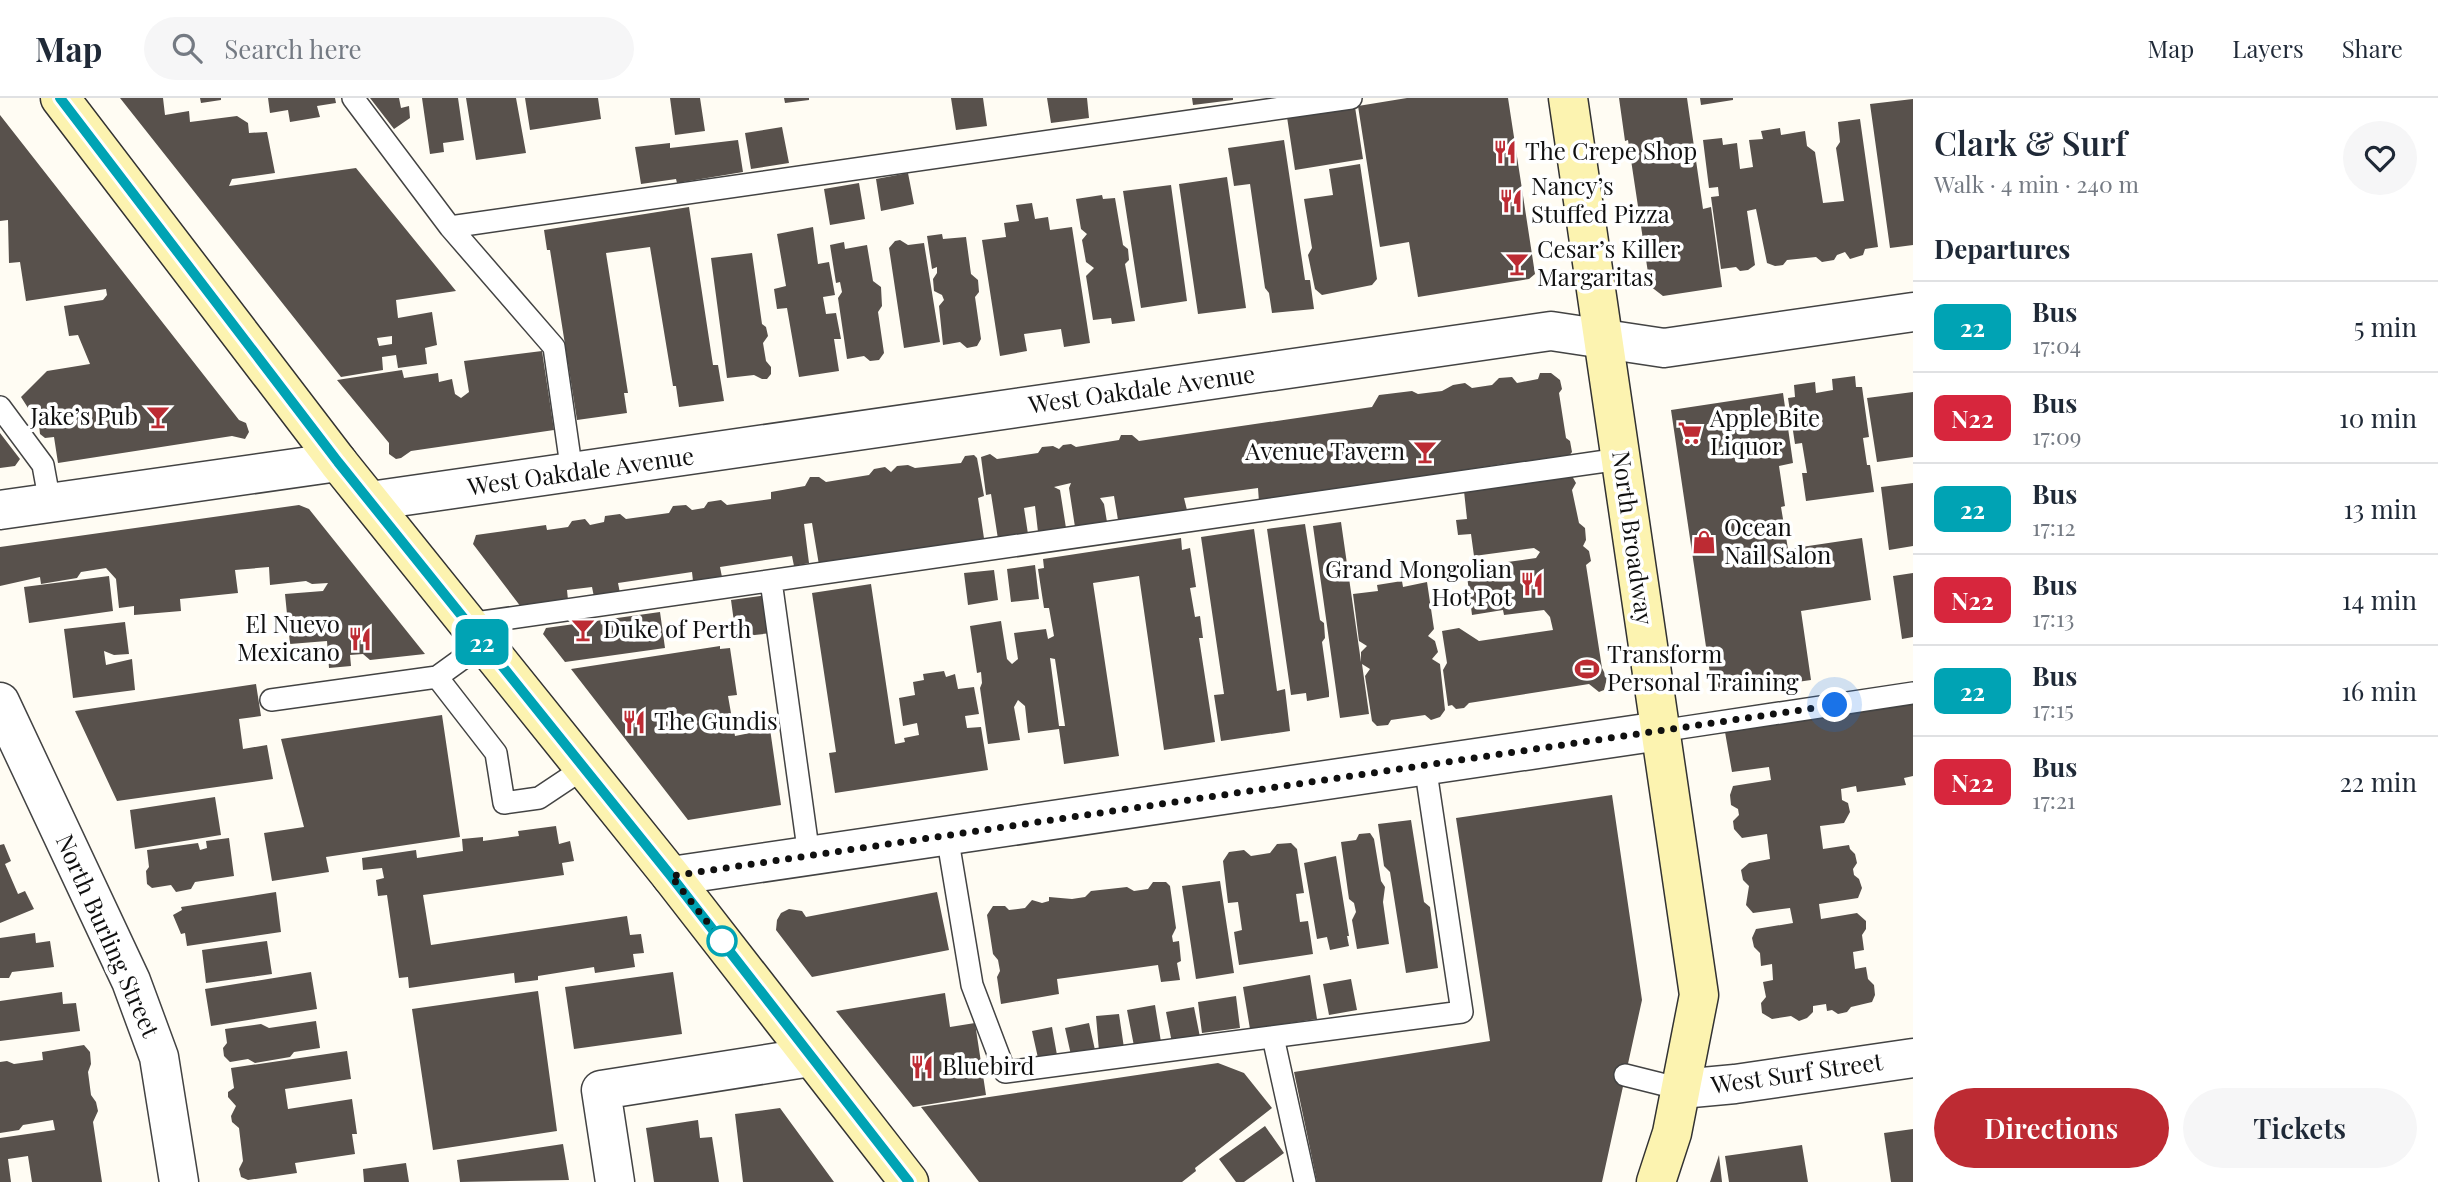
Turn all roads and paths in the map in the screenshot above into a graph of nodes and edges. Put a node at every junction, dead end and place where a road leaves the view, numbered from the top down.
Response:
1 (60, 98) edge
2 (353, 98) edge
3 (1352, 98) edge
4 (1568, 98) edge
5 (450, 227) junction
6 (1913, 312) edge
7 (1604, 338) junction
8 (0, 407) edge
9 (1620, 459) junction
10 (338, 462) junction
11 (572, 473) junction
12 (370, 501) junction
13 (50, 503) junction
14 (0, 510) edge
15 (771, 581) junction
16 (476, 634) junction
17 (437, 677) junction
18 (1913, 693) edge
19 (271, 700) dead end
20 (0, 702) edge
21 (1660, 731) junction
22 (1425, 765) junction
23 (584, 768) junction
24 (947, 835) junction
25 (809, 856) junction
26 (671, 876) junction
27 (1273, 1037) junction
28 (811, 1057) junction
29 (1913, 1058) edge
30 (1625, 1075) dead end
31 (1681, 1089) junction
32 (179, 1182) edge
33 (615, 1182) edge
34 (909, 1182) edge
35 (1305, 1182) edge
36 (1656, 1182) edge

1 - 10 main road
2 - 5 lane
3 - 5 lane
4 - 7 main road, North Broadway
5 - 11 lane
6 - 7 street, West Oakdale Avenue
7 - 9 main road, North Broadway
7 - 11 street, West Oakdale Avenue
8 - 13 lane
9 - 15 lane
9 - 21 main road, North Broadway
10 - 12 main road
10 - 13 street
11 - 12 street, West Oakdale Avenue
12 - 16 main road
13 - 14 street
15 - 16 lane
15 - 25 lane
16 - 17 lane
16 - 23 main road
17 - 19 lane
17 - 23 lane
18 - 21 lane
20 - 32 street, North Burling Street
21 - 22 street
21 - 31 main road, North Broadway
22 - 24 street
22 - 27 lane
23 - 26 main road
24 - 25 street
24 - 27 lane
25 - 26 street
26 - 28 main road
27 - 35 lane
28 - 33 street
28 - 34 main road
29 - 31 street, West Surf Street
30 - 31 lane
31 - 36 main road, North Broadway

